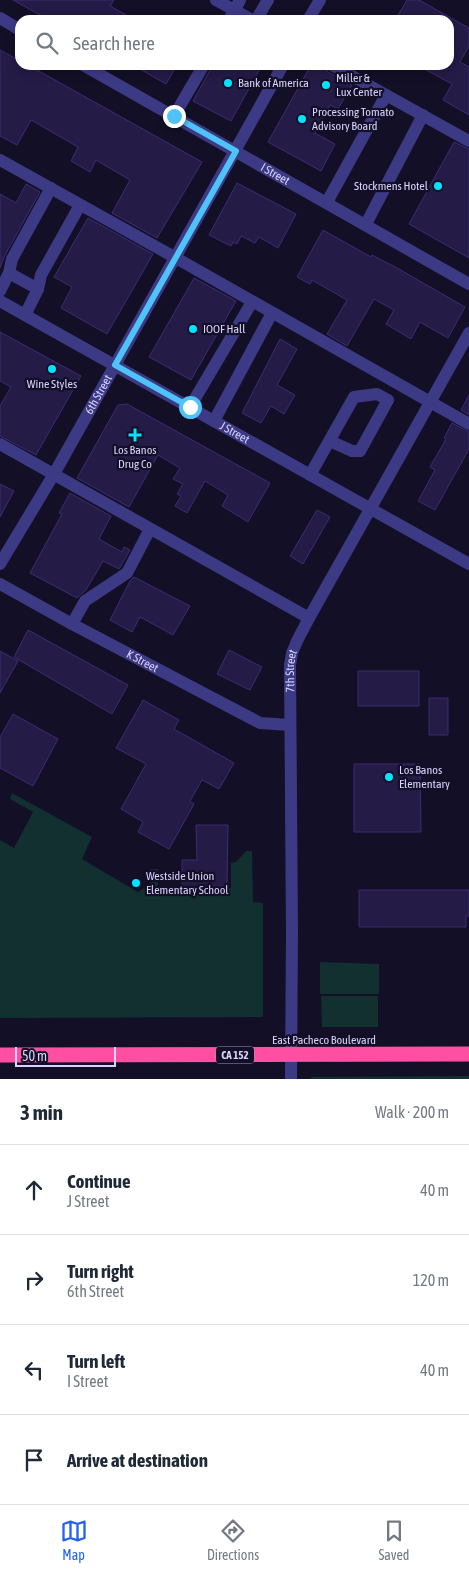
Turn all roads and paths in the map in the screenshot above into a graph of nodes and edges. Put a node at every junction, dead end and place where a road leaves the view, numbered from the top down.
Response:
1 (216, 0) edge
2 (320, 0) edge
3 (265, 1) edge
4 (234, 10) edge
5 (258, 15) edge
6 (311, 15) edge
7 (0, 18) edge
8 (15, 27) edge
9 (92, 70) edge
10 (201, 70) edge
11 (280, 70) edge
12 (341, 70) edge
13 (386, 95) junction
14 (423, 115) junction
15 (174, 116) junction
16 (469, 141) edge
17 (236, 151) junction
18 (0, 160) edge
19 (51, 188) junction
20 (327, 202) junction
21 (80, 204) junction
22 (366, 224) junction
23 (176, 258) junction
24 (9, 273) junction
25 (469, 284) edge
26 (38, 289) junction
27 (0, 291) edge
28 (0, 300) edge
29 (252, 302) junction
30 (272, 313) junction
31 (25, 314) junction
32 (469, 333) edge
33 (115, 365) junction
34 (394, 382) junction
35 (378, 394) junction
36 (430, 402) junction
37 (190, 407) junction
38 (214, 421) junction
39 (469, 424) edge
40 (330, 441) junction
41 (0, 444) edge
42 (54, 474) junction
43 (310, 475) junction
44 (370, 509) junction
45 (150, 528) junction
46 (0, 564) edge
47 (469, 564) edge
48 (0, 584) edge
49 (309, 618) junction
50 (72, 624) junction
51 (290, 725) junction
52 (469, 1054) edge
53 (0, 1055) edge
54 (291, 1055) junction
55 (291, 1079) edge

1 - 4 street
2 - 6 street
3 - 5 street
7 - 8 street
9 - 15 street, I Street
10 - 15 street
11 - 17 street, 6th Street
12 - 13 street
13 - 14 street
13 - 20 street
14 - 16 street
14 - 22 street
15 - 17 street, I Street
17 - 20 street, I Street
17 - 23 street, 6th Street
18 - 19 street
19 - 21 street
19 - 24 street
20 - 22 street, I Street
21 - 23 street
21 - 26 street
22 - 25 street, I Street
23 - 29 street
23 - 33 street, 6th Street
24 - 26 street
24 - 27 street
26 - 31 street
28 - 31 street, J Street
29 - 30 street
29 - 37 street
30 - 34 street
30 - 38 street
31 - 33 street, J Street
32 - 36 street, 7th Street
33 - 37 street, J Street
33 - 42 street, 6th Street
34 - 35 street
34 - 36 street
35 - 40 street
35 - 40 street
36 - 39 street
36 - 44 street, 7th Street
37 - 38 street, J Street
38 - 43 street, J Street
40 - 43 street
41 - 42 street
42 - 45 street
42 - 46 street, 6th Street
43 - 44 street, J Street
44 - 47 street, J Street
44 - 49 street, 7th Street
45 - 49 street
45 - 50 street
48 - 50 street, K Street
49 - 51 street, 7th Street
50 - 51 street, K Street
51 - 54 street, 7th Street
52 - 54 highway, East Pacheco Boulevard / CA 152
53 - 54 highway, East Pacheco Boulevard / CA 152
54 - 55 street, 7th Street

